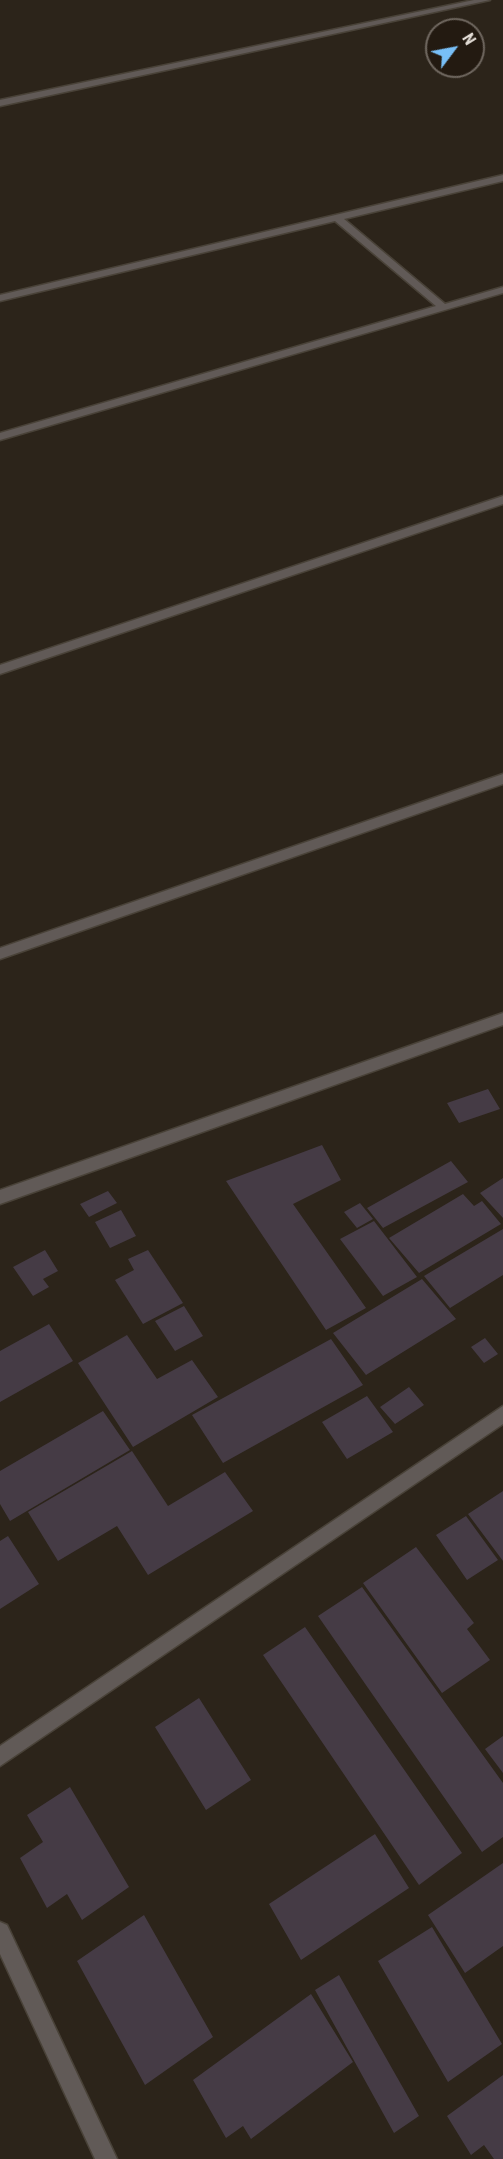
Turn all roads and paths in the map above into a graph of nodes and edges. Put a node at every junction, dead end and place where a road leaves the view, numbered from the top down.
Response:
1 (486, 0) edge
2 (0, 103) edge
3 (503, 178) edge
4 (338, 219) junction
5 (503, 290) edge
6 (0, 298) edge
7 (444, 308) junction
8 (0, 437) edge
9 (503, 500) edge
10 (0, 670) edge
11 (503, 779) edge
12 (0, 954) edge
13 (503, 1019) edge
14 (0, 1197) edge
15 (503, 1414) edge
16 (0, 1757) edge
17 (0, 1932) edge
18 (106, 2159) edge

1 - 2 street
3 - 4 street
4 - 6 street
4 - 7 street
5 - 7 street
7 - 8 street
9 - 10 street
11 - 12 street
13 - 14 street
15 - 16 street
17 - 18 street

